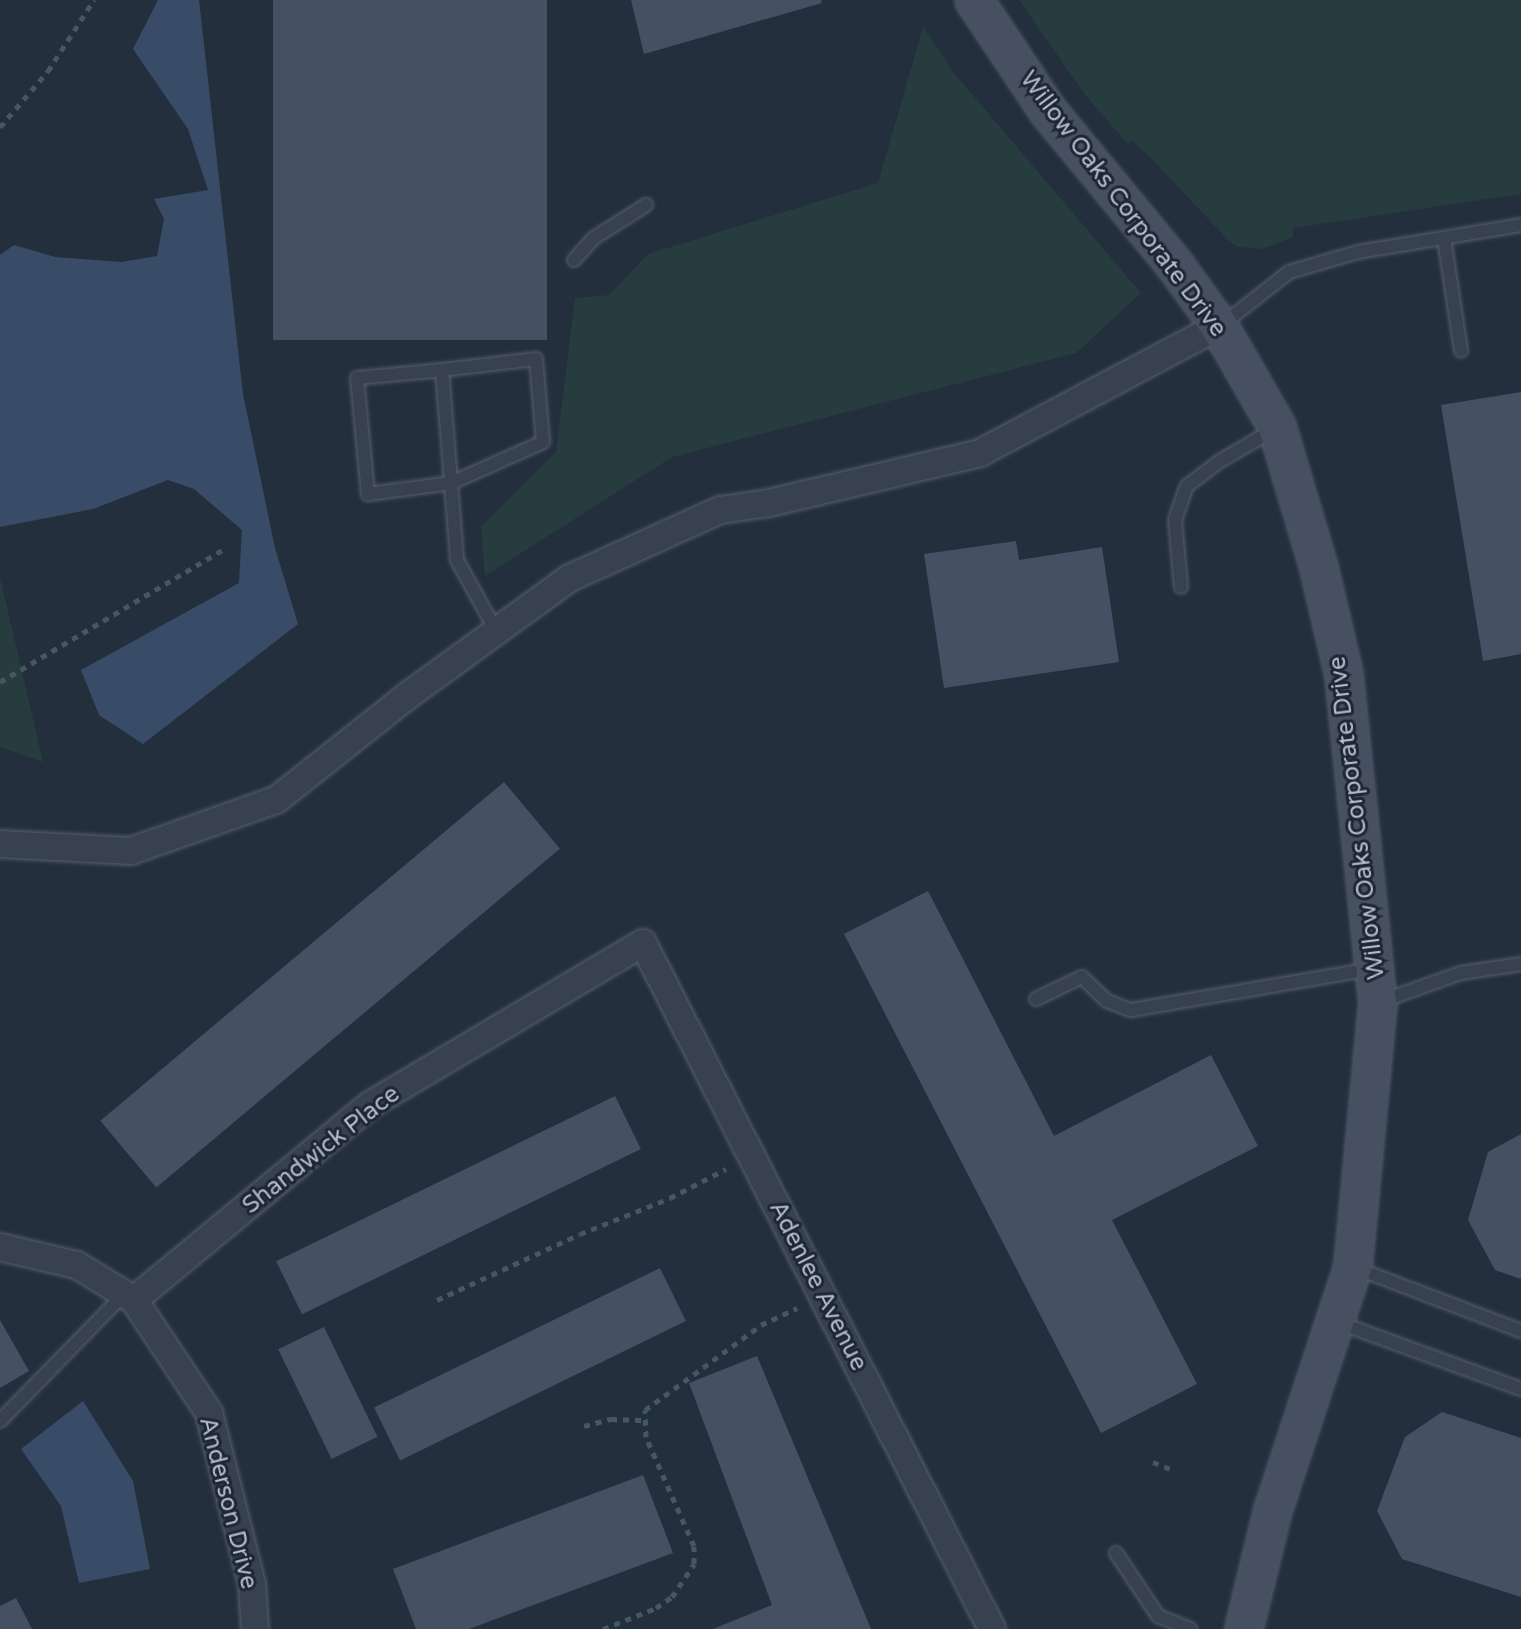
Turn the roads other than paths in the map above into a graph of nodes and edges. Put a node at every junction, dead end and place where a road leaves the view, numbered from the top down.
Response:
1 (974, 0) edge
2 (646, 205) dead end
3 (1521, 225) edge
4 (1444, 238) junction
5 (574, 260) dead end
6 (1219, 326) junction
7 (1461, 351) dead end
8 (442, 370) junction
9 (1277, 427) junction
10 (451, 483) junction
11 (1181, 587) dead end
12 (496, 631) junction
13 (0, 844) edge
14 (643, 943) joint
15 (1521, 964) edge
16 (1376, 986) junction
17 (1036, 999) dead end
18 (2, 1246) edge
19 (1353, 1267) junction
20 (129, 1297) junction
21 (1334, 1321) junction
22 (1521, 1331) edge
23 (1521, 1389) edge
24 (0, 1421) edge
25 (1116, 1553) dead end
26 (255, 1629) edge
27 (992, 1629) edge
28 (1191, 1629) edge
29 (1244, 1629) edge

1 - 6 street, Willow Oaks Corporate Drive
2 - 5 lane
3 - 4 lane
4 - 6 lane
4 - 7 lane
6 - 9 street, Willow Oaks Corporate Drive
6 - 12 street
8 - 10 lane
8 - 10 lane
8 - 10 lane
9 - 11 lane
9 - 16 street, Willow Oaks Corporate Drive
10 - 12 lane
12 - 13 street
14 - 20 street, Shandwick Place
14 - 27 street, Adenlee Avenue
15 - 16 lane
16 - 17 lane
16 - 19 street, Willow Oaks Corporate Drive
18 - 20 street, Anderson Drive
19 - 21 street, Willow Oaks Corporate Drive
19 - 22 lane
20 - 24 lane
20 - 26 street, Anderson Drive
21 - 23 lane
21 - 29 street, Willow Oaks Corporate Drive
25 - 28 lane

